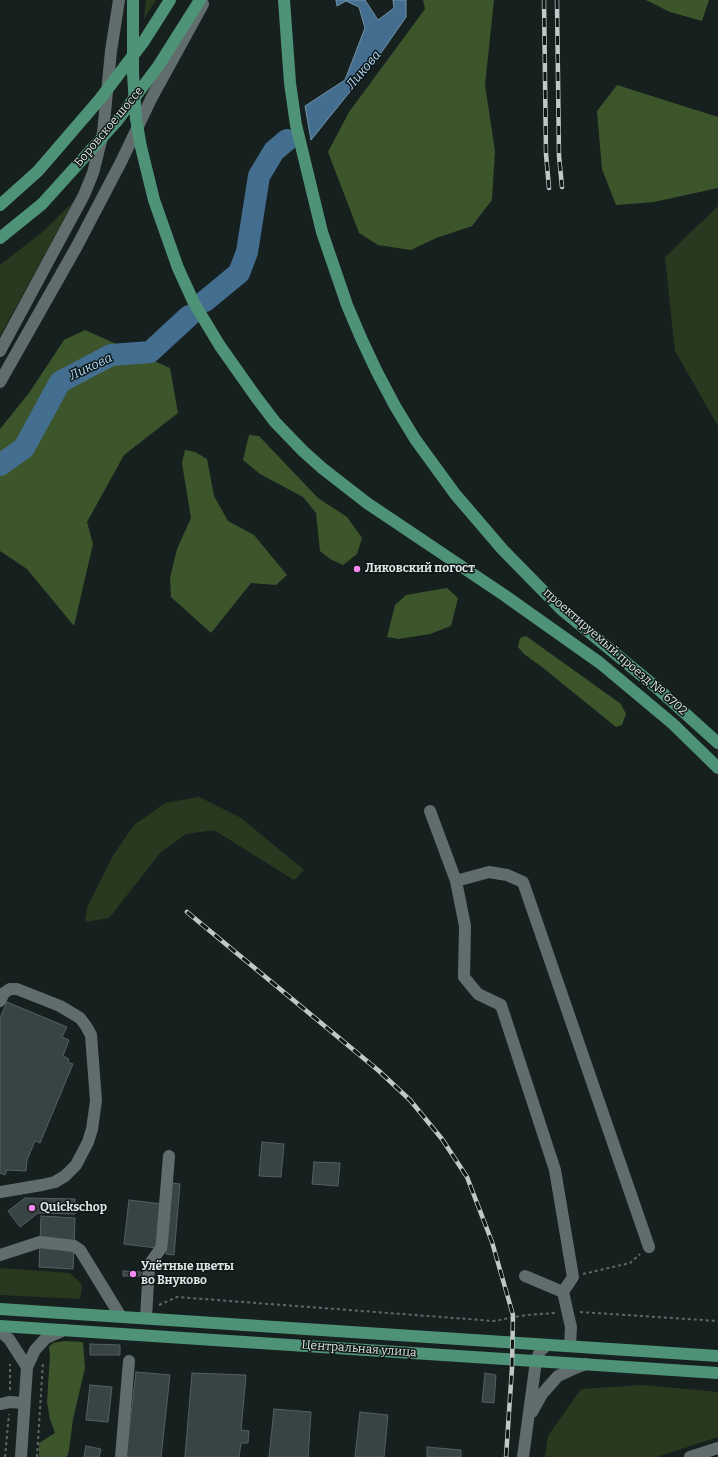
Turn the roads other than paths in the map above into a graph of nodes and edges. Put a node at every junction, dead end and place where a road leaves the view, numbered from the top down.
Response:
1 (120, 0) edge
2 (132, 0) edge
3 (170, 0) edge
4 (200, 0) edge
5 (205, 0) edge
6 (284, 0) edge
7 (0, 205) edge
8 (0, 238) edge
9 (0, 351) edge
10 (0, 382) edge
11 (718, 743) edge
12 (718, 768) edge
13 (430, 811) dead end
14 (456, 880) junction
15 (0, 1001) edge
16 (169, 1156) dead end
17 (0, 1192) edge
18 (649, 1247) road end
19 (0, 1255) edge
20 (525, 1276) dead end
21 (563, 1292) junction
22 (0, 1309) edge
23 (147, 1312) junction
24 (121, 1317) junction
25 (0, 1326) edge
26 (64, 1330) junction
27 (0, 1331) edge
28 (548, 1345) junction
29 (570, 1346) junction
30 (718, 1356) edge
31 (129, 1361) dead end
32 (536, 1361) junction
33 (587, 1364) junction
34 (27, 1367) junction
35 (718, 1373) edge
36 (24, 1403) junction
37 (0, 1404) edge
38 (527, 1422) junction
39 (718, 1448) edge
40 (21, 1457) edge
41 (122, 1457) edge
42 (523, 1457) edge
43 (690, 1457) edge

1 - 9 street
2 - 12 main road, проектируемый проезд № 6702
3 - 7 main road, Боровское шоссе
4 - 8 main road, Боровское шоссе
5 - 10 street
6 - 11 main road, проектируемый проезд № 6702
13 - 14 street
14 - 18 street
14 - 21 street
15 - 17 street
16 - 23 street
19 - 24 street
20 - 21 street
21 - 29 street
22 - 24 main road, Центральная улица
23 - 24 main road, Центральная улица
23 - 28 main road, Центральная улица
25 - 26 main road, Центральная улица
26 - 32 main road, Центральная улица
26 - 34 street
27 - 34 street
28 - 29 main road, Центральная улица
28 - 32 street
29 - 30 main road, Центральная улица
31 - 41 street
32 - 33 main road, Центральная улица
32 - 38 street
33 - 35 main road, Центральная улица
33 - 38 street
34 - 36 street
36 - 37 street
36 - 40 street
38 - 42 street
39 - 43 street

